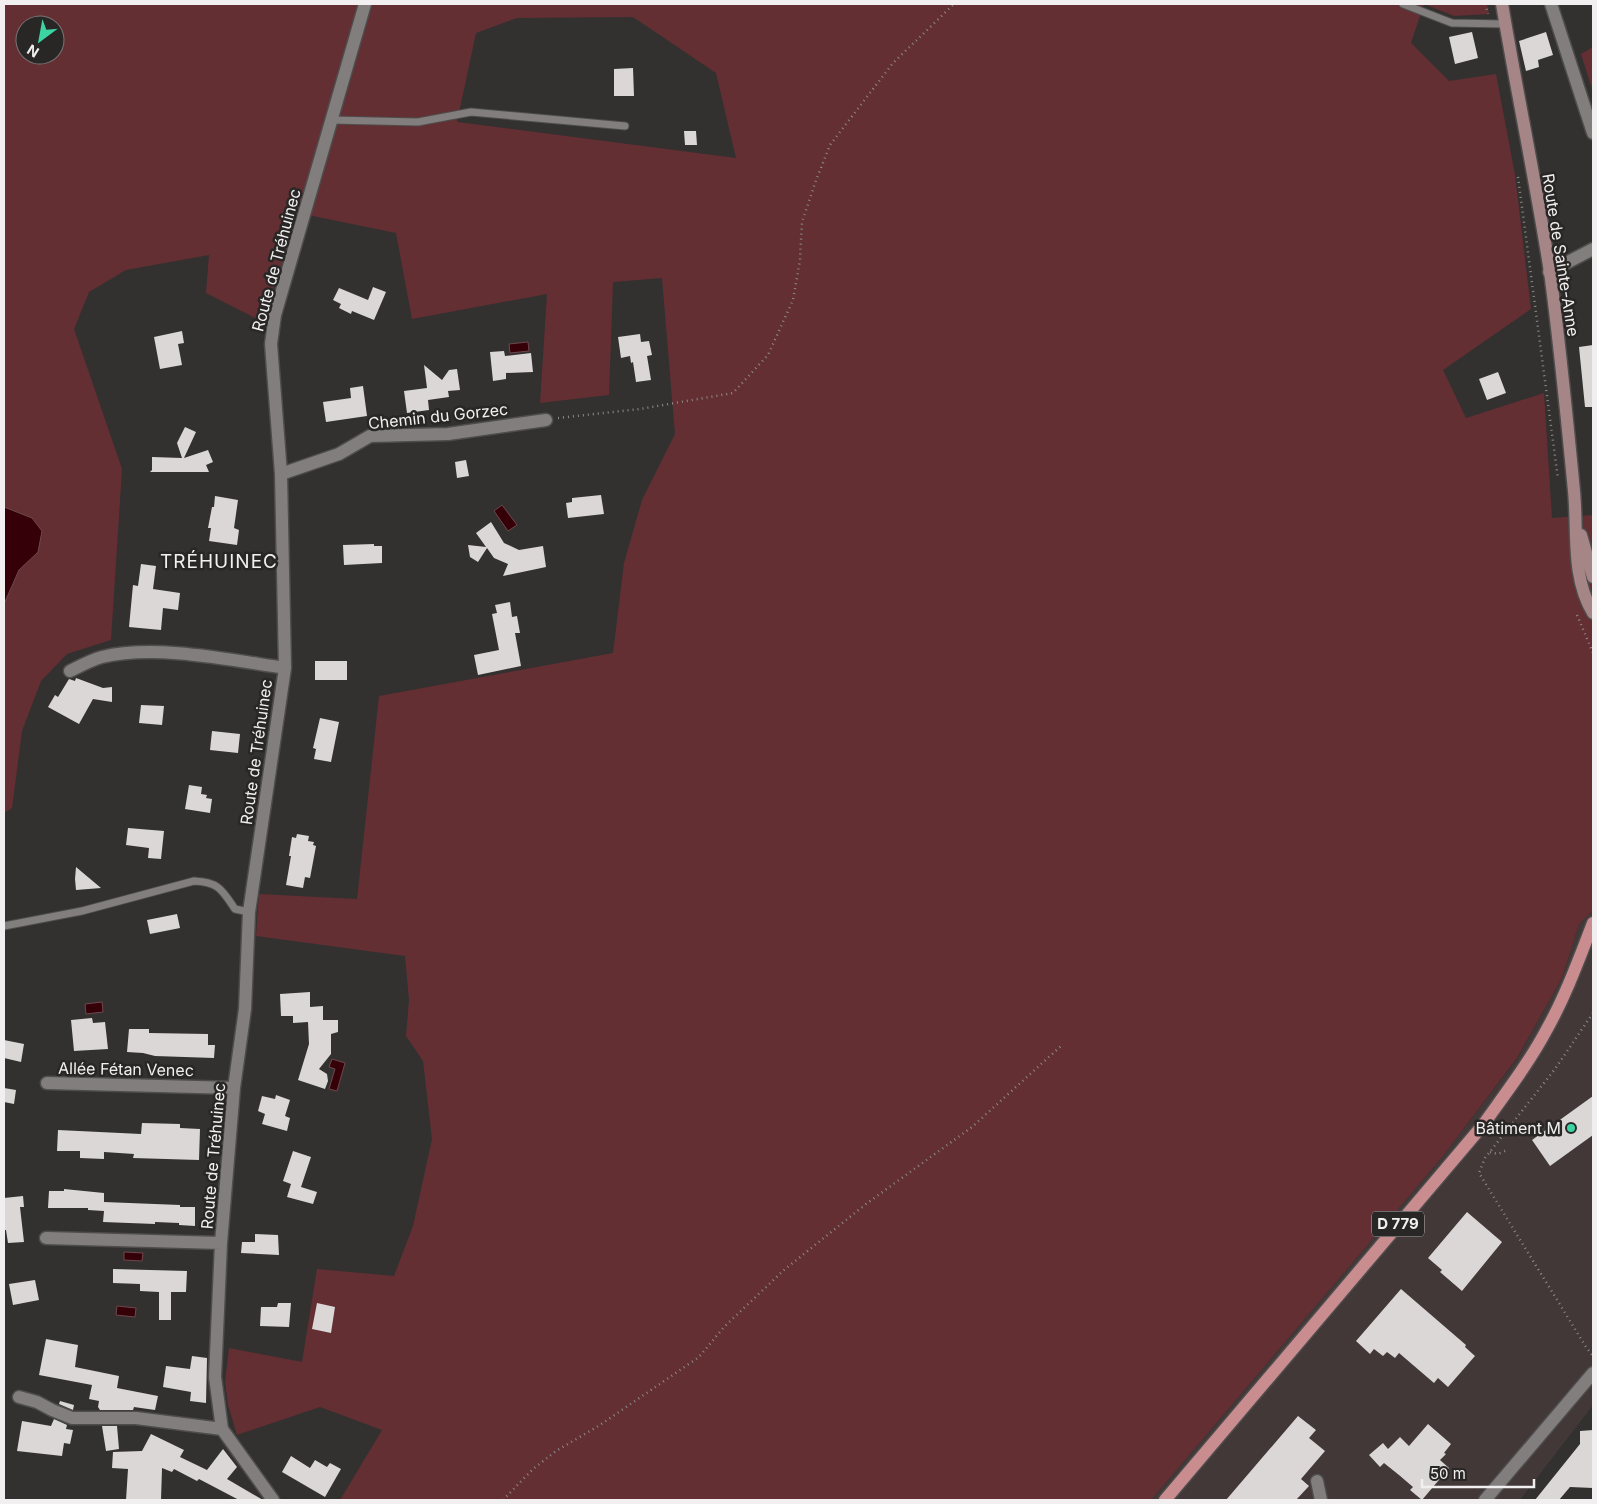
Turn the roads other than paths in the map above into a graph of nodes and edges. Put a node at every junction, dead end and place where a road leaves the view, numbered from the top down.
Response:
1 (365, 4) edge
2 (1403, 4) edge
3 (1502, 4) edge
4 (1550, 4) edge
5 (1505, 24) junction
6 (331, 120) junction
7 (625, 126) dead end
8 (1593, 133) edge
9 (1593, 249) edge
10 (1550, 272) junction
11 (546, 420) road end
12 (281, 474) junction
13 (1576, 514) junction
14 (1593, 577) edge
15 (1593, 613) edge
16 (285, 668) junction
17 (70, 671) dead end
18 (249, 912) junction
19 (1593, 923) edge
20 (4, 926) edge
21 (47, 1083) dead end
22 (234, 1088) junction
23 (46, 1238) dead end
24 (221, 1244) junction
25 (1593, 1372) edge
26 (19, 1397) dead end
27 (222, 1429) junction
28 (1317, 1481) dead end
29 (273, 1500) edge
30 (1165, 1500) edge
31 (1321, 1500) edge
32 (1485, 1500) edge

1 - 6 street, Route de Tréhuinec
2 - 5 lane
3 - 5 main road, Route de Sainte-Anne
4 - 8 street
5 - 10 main road, Route de Sainte-Anne
6 - 7 lane
6 - 12 street, Route de Tréhuinec
9 - 10 street
10 - 13 main road, Route de Sainte-Anne
11 - 12 street, Chemin du Gorzec
12 - 16 street, Route de Tréhuinec
13 - 14 main road, Route de Sainte-Anne
13 - 15 main road, Route de Sainte-Anne
16 - 17 street
16 - 18 street, Route de Tréhuinec
18 - 20 lane
18 - 22 street, Route de Tréhuinec
19 - 30 main road, D 779
21 - 22 street, Allée Fétan Venec
22 - 24 street, Route de Tréhuinec
23 - 24 street
24 - 27 street, Route de Tréhuinec
25 - 32 street
26 - 27 street
27 - 29 street, Route de Tréhuinec
28 - 31 street

